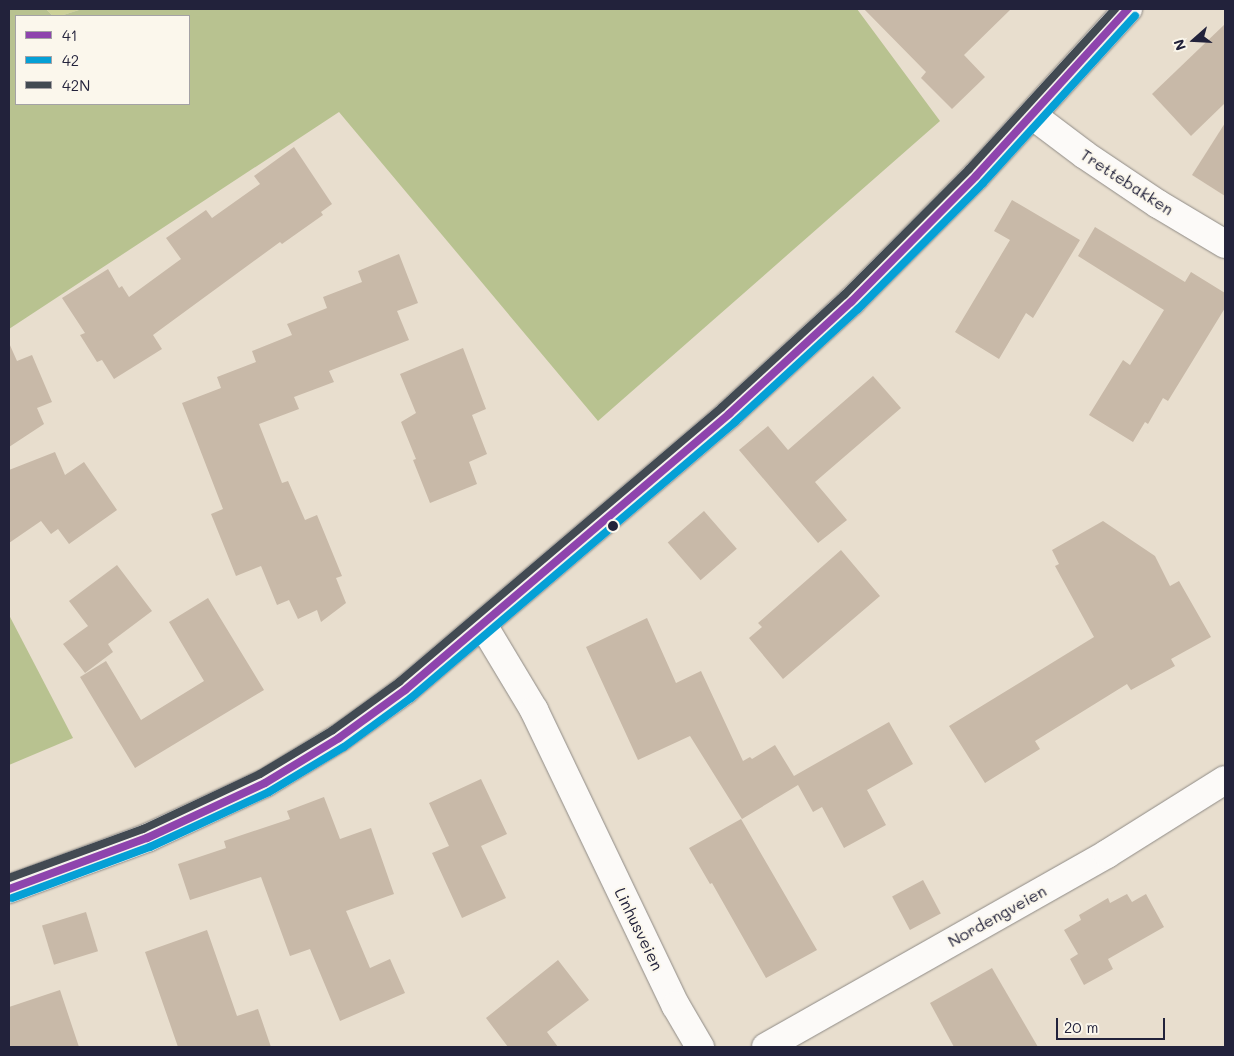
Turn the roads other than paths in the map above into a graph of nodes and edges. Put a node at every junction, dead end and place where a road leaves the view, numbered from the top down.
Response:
1 (1128, 9) edge
2 (1032, 115) junction
3 (1225, 244) edge
4 (482, 625) junction
5 (1225, 780) edge
6 (9, 889) edge
7 (700, 1047) edge
8 (766, 1047) edge

1 - 2 main road
2 - 3 street, Trettebakken
2 - 4 main road
4 - 6 main road
4 - 7 street, Linhusveien
5 - 8 street, Nordengveien

